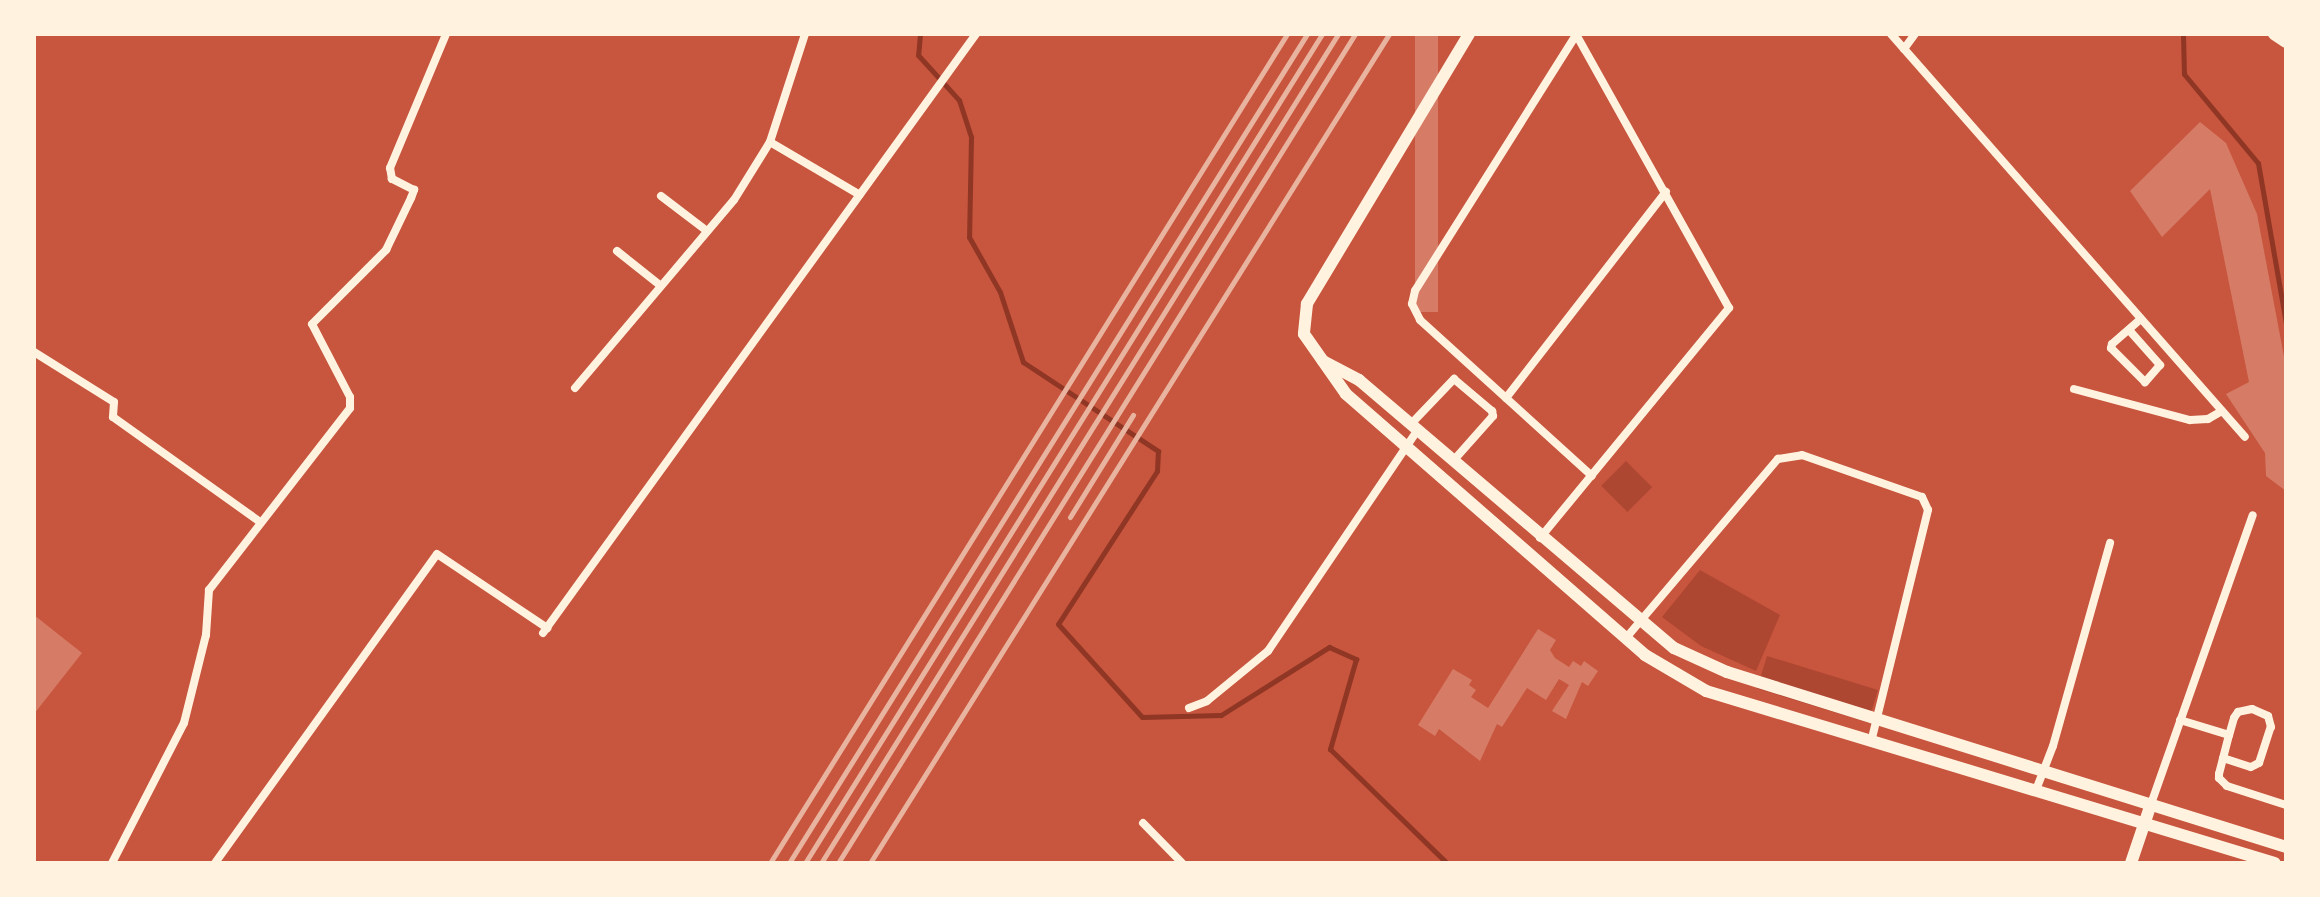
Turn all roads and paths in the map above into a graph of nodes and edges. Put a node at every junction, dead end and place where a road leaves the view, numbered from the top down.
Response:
1 (446, 34) edge
2 (805, 34) edge
3 (976, 34) edge
4 (1469, 34) edge
5 (1576, 34) edge
6 (1891, 34) edge
7 (1915, 34) edge
8 (2274, 34) edge
9 (2286, 42) edge
10 (1904, 49) junction
11 (770, 142) junction
12 (1666, 192) junction
13 (860, 195) junction
14 (661, 196) dead end
15 (707, 231) junction
16 (617, 251) dead end
17 (661, 286) junction
18 (2141, 319) junction
19 (2129, 330) junction
20 (34, 352) edge
21 (1321, 360) junction
22 (575, 388) dead end
23 (2074, 389) dead end
24 (1506, 398) junction
25 (2222, 411) junction
26 (1413, 428) junction
27 (2245, 437) dead end
28 (1403, 444) junction
29 (1453, 462) junction
30 (1592, 476) junction
31 (2253, 515) dead end
32 (259, 521) junction
33 (1540, 538) junction
34 (2110, 543) dead end
35 (1641, 621) junction
36 (1626, 638) junction
37 (1806, 697) junction
38 (1189, 708) dead end
39 (1878, 719) junction
40 (2180, 720) junction
41 (1800, 721) junction
42 (2229, 735) junction
43 (1871, 742) junction
44 (2223, 758) junction
45 (2043, 770) junction
46 (2074, 779) junction
47 (2036, 790) junction
48 (2068, 800) junction
49 (2151, 804) junction
50 (2286, 805) edge
51 (1143, 823) dead end
52 (2145, 824) junction
53 (2286, 847) edge
54 (112, 863) edge
55 (215, 863) edge
56 (1182, 863) edge
57 (2131, 863) edge
58 (2275, 863) edge

1 - 32 street
2 - 11 street
3 - 13 street
4 - 21 street
5 - 12 street
5 - 24 street
6 - 10 street
7 - 10 street
8 - 9 street
10 - 18 street
11 - 13 street
11 - 15 street
12 - 24 street
12 - 30 street
13 - 55 street
14 - 15 street
15 - 17 street
16 - 17 street
17 - 22 street
18 - 19 street
18 - 25 street
19 - 19 street
20 - 32 street
21 - 26 street
21 - 28 street
23 - 25 street
24 - 30 street
25 - 27 street
26 - 28 street
26 - 29 street
26 - 29 street
28 - 36 street
28 - 38 street
29 - 33 street
30 - 33 street
31 - 40 street
32 - 54 street
33 - 35 street
34 - 45 street
35 - 36 street
35 - 37 street
35 - 39 street
36 - 41 street
37 - 39 street
37 - 41 street
39 - 43 street
39 - 45 street
40 - 42 street
40 - 49 street
41 - 43 street
42 - 44 street
42 - 44 street
43 - 47 street
44 - 50 street
45 - 46 street
45 - 47 street
46 - 48 street
46 - 49 street
47 - 48 street
48 - 52 street
49 - 52 street
49 - 53 street
51 - 56 street
52 - 57 street
52 - 58 street

